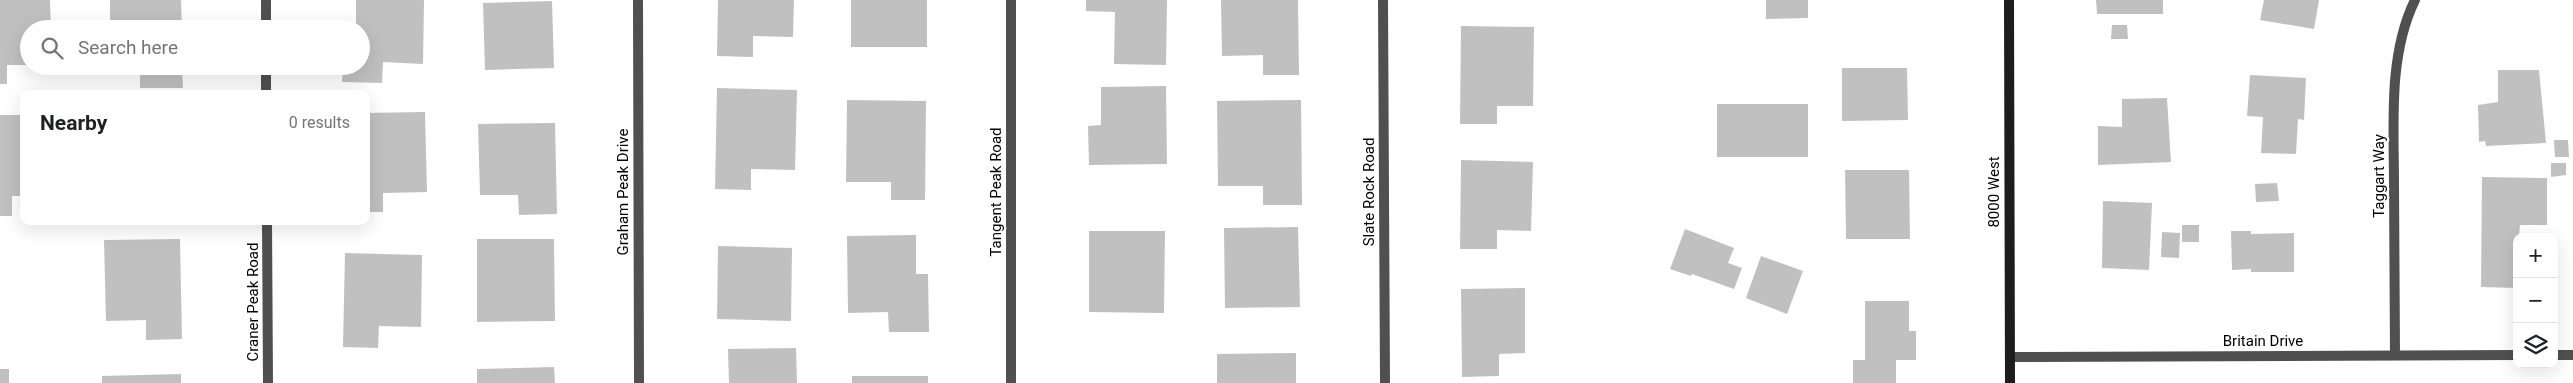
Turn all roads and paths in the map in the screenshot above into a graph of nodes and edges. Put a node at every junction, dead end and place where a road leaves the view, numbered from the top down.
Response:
1 (266, 0) edge
2 (638, 0) edge
3 (1011, 0) edge
4 (1383, 0) edge
5 (2009, 0) edge
6 (2415, 0) edge
7 (266, 20) edge
8 (266, 75) edge
9 (266, 90) edge
10 (267, 225) edge
11 (2513, 355) edge
12 (2558, 355) edge
13 (2573, 355) edge
14 (2395, 356) junction
15 (2010, 357) junction
16 (268, 383) edge
17 (639, 383) edge
18 (1011, 383) edge
19 (1385, 383) edge
20 (2010, 383) edge

1 - 7 street
2 - 17 street, Graham Peak Drive
3 - 18 street, Tangent Peak Road
4 - 19 street, Slate Rock Road
5 - 15 street, 8000 West
6 - 14 street, Taggart Way
8 - 9 street
10 - 16 street, Craner Peak Road
11 - 14 street, Britain Drive
12 - 13 street
14 - 15 street, Britain Drive
15 - 20 street, 8000 West

